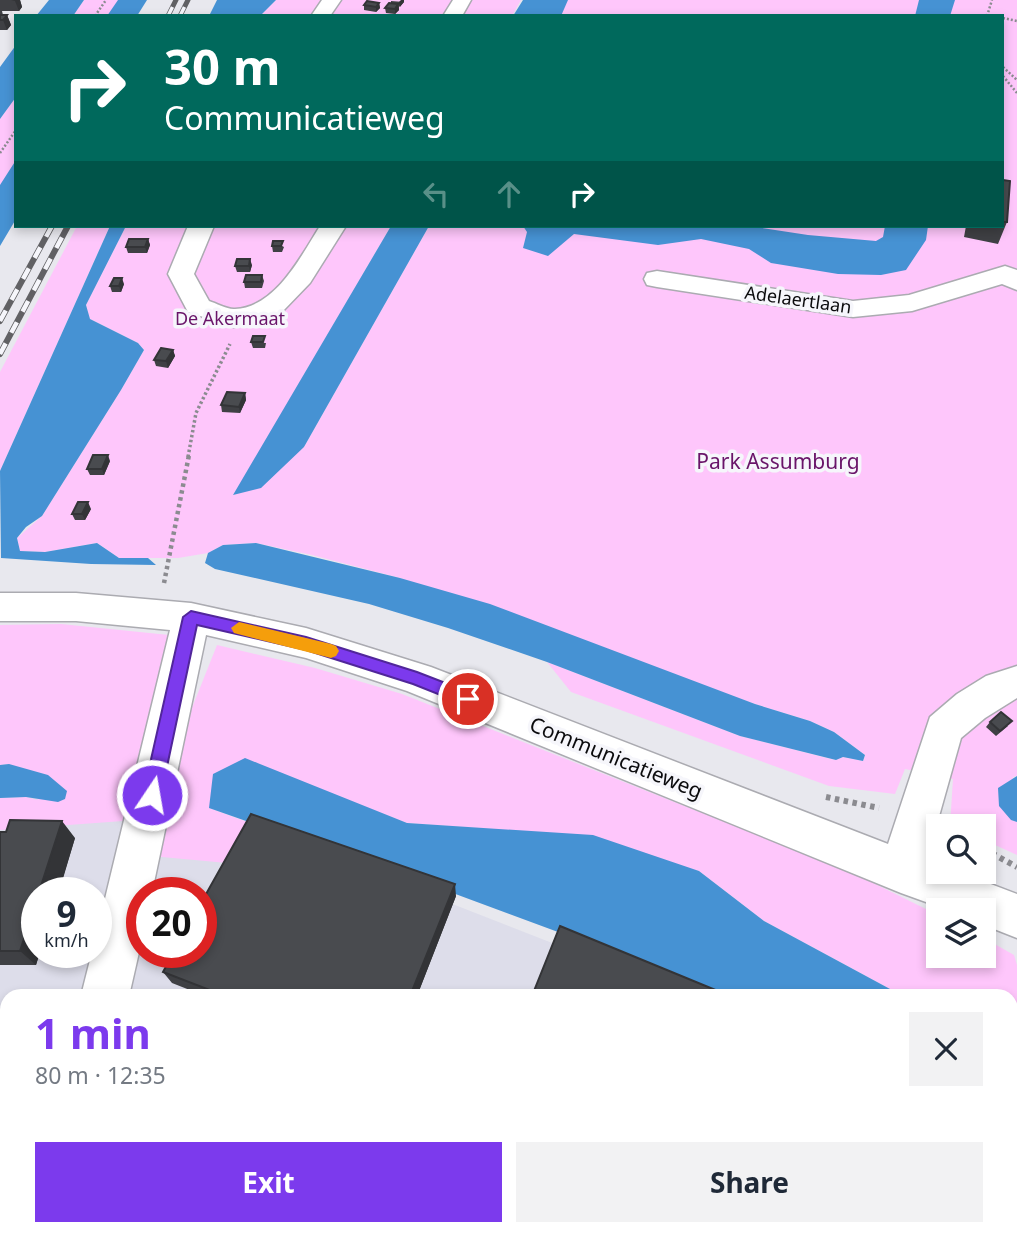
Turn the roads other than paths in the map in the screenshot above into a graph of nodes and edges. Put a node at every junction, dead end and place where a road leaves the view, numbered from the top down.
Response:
1 (200, 228) edge
2 (332, 228) edge
3 (657, 279) dead end
4 (1017, 282) edge
5 (0, 607) edge
6 (191, 617) junction
7 (1017, 682) edge
8 (901, 872) junction
9 (1017, 916) edge
10 (106, 989) edge

1 - 2 street
3 - 4 street, Adelaertlaan
5 - 6 street, Communicatieweg
6 - 8 street, Communicatieweg
6 - 10 street
7 - 8 street
8 - 9 street, Communicatieweg

